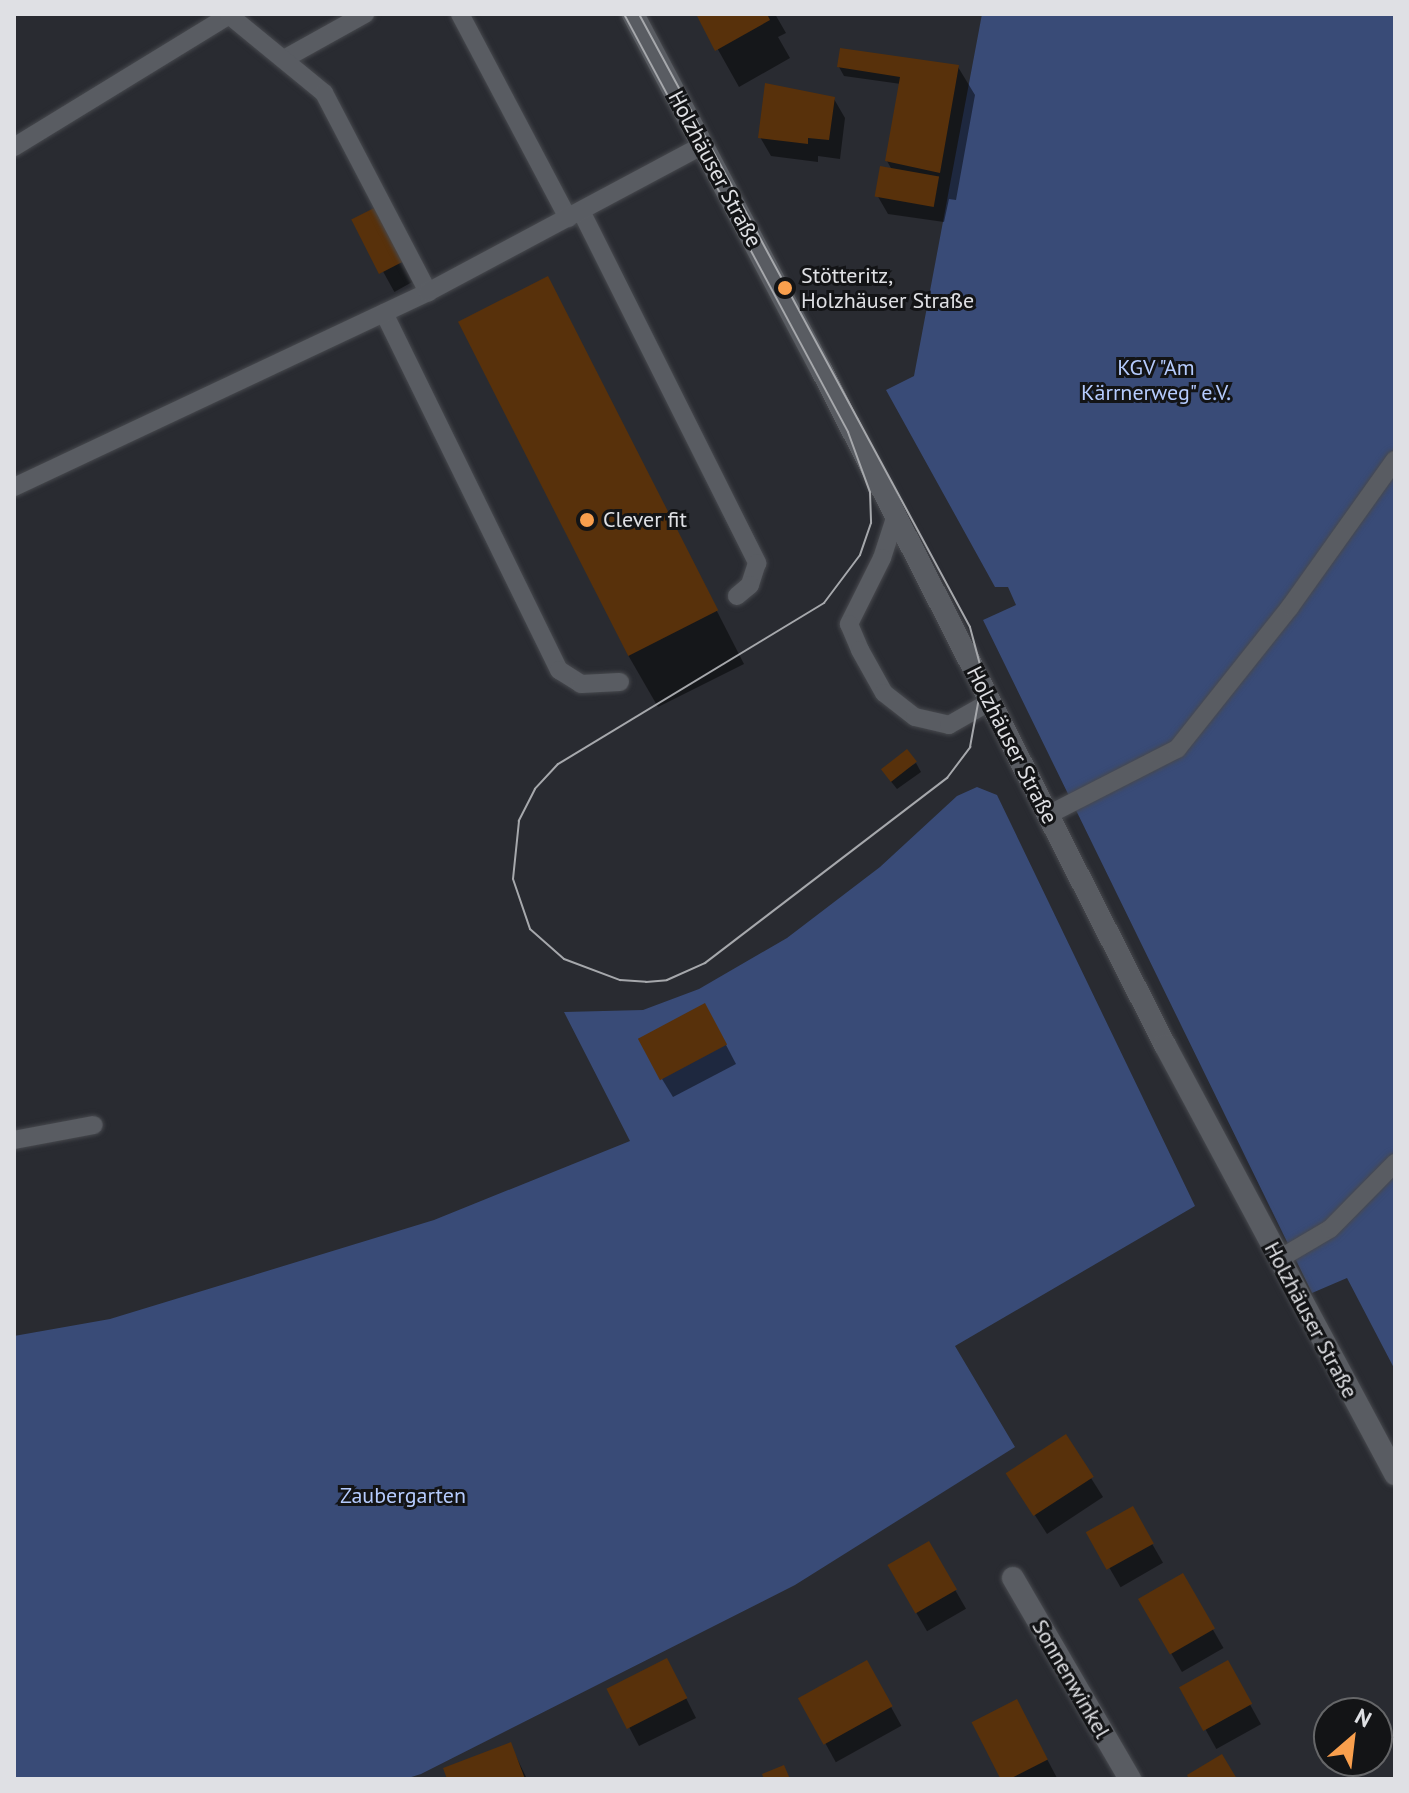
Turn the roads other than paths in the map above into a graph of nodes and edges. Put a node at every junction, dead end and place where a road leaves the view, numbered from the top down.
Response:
1 (228, 14) edge
2 (365, 14) edge
3 (460, 14) edge
4 (633, 14) edge
5 (284, 59) junction
6 (703, 145) junction
7 (14, 147) edge
8 (574, 215) junction
9 (428, 292) junction
10 (384, 313) junction
11 (1395, 460) edge
12 (14, 487) edge
13 (896, 515) junction
14 (737, 596) dead end
15 (620, 682) dead end
16 (991, 701) junction
17 (1048, 815) junction
18 (94, 1125) dead end
19 (14, 1140) edge
20 (1395, 1163) edge
21 (1279, 1259) junction
22 (1395, 1474) edge
23 (1013, 1578) dead end
24 (1130, 1779) edge

1 - 5 lane
1 - 7 lane
2 - 5 lane
3 - 8 lane
4 - 6 main road, Holzhäuser Straße
5 - 9 lane
6 - 8 lane
6 - 13 main road, Holzhäuser Straße
8 - 9 lane
8 - 14 lane
9 - 10 lane
10 - 12 lane
10 - 15 lane
11 - 17 lane
13 - 16 main road, Holzhäuser Straße
13 - 16 lane
16 - 17 main road, Holzhäuser Straße
17 - 21 main road, Holzhäuser Straße
18 - 19 lane
20 - 21 lane
21 - 22 main road, Holzhäuser Straße
23 - 24 main road, Sonnenwinkel

